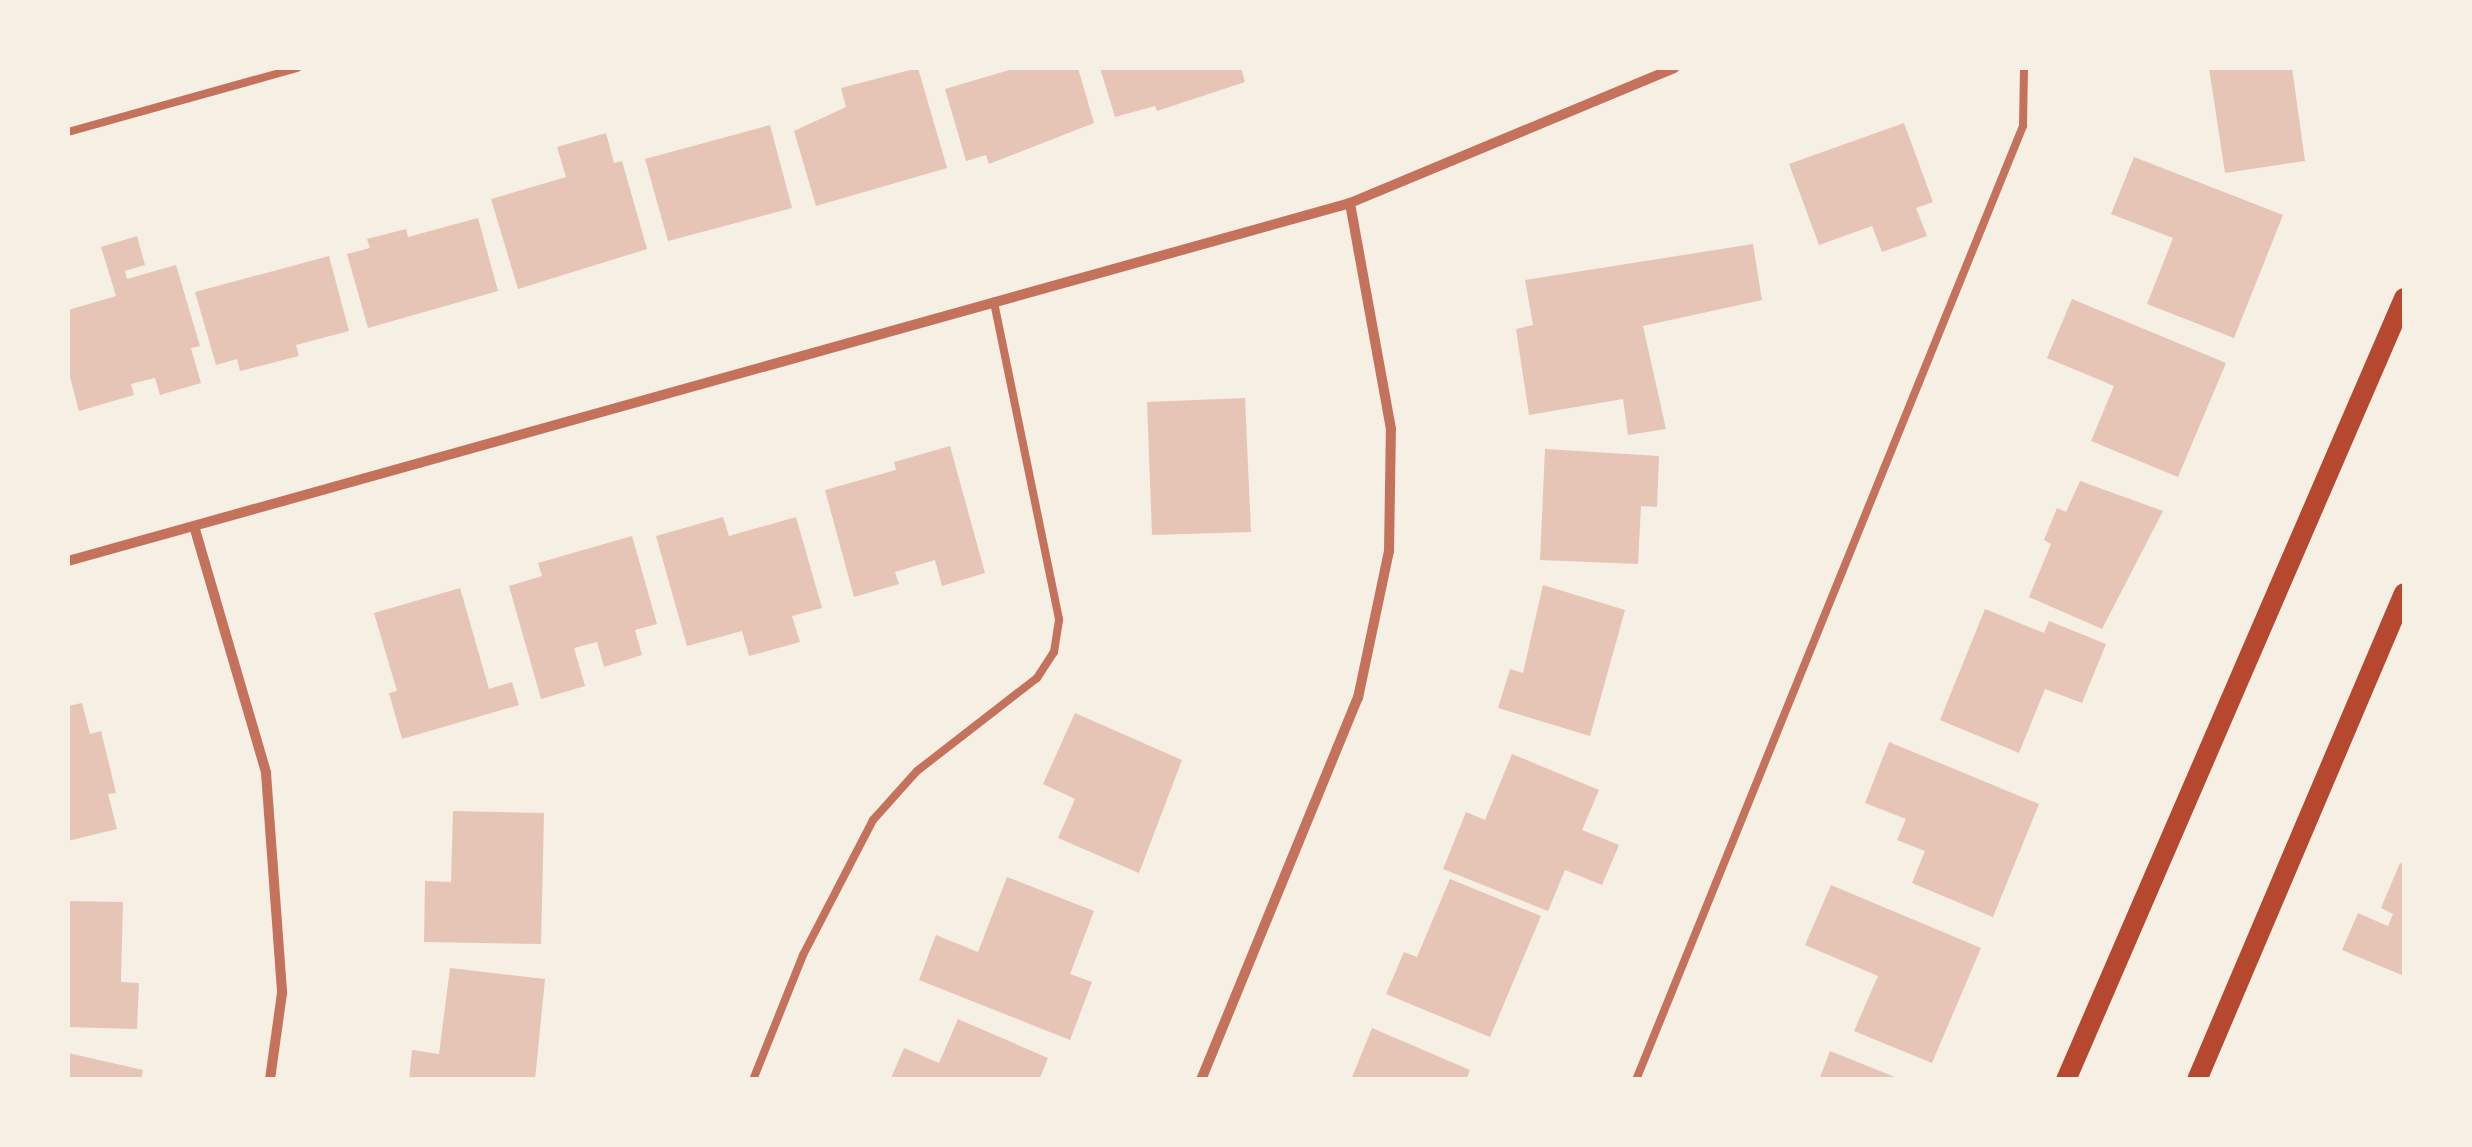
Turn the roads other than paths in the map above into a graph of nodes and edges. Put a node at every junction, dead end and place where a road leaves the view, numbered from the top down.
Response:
1 (297, 68) edge
2 (1674, 68) edge
3 (2024, 68) edge
4 (68, 132) edge
5 (1350, 203) junction
6 (2404, 298) edge
7 (994, 302) junction
8 (194, 526) junction
9 (68, 560) edge
10 (2404, 593) edge
11 (270, 1080) edge
12 (754, 1080) edge
13 (1201, 1080) edge
14 (1636, 1080) edge
15 (2066, 1080) edge
16 (2196, 1080) edge

1 - 4 lane
2 - 5 street
3 - 14 lane
5 - 7 street
5 - 13 street
6 - 15 main road
7 - 8 street
7 - 12 lane
8 - 9 street
8 - 11 street
10 - 16 main road

